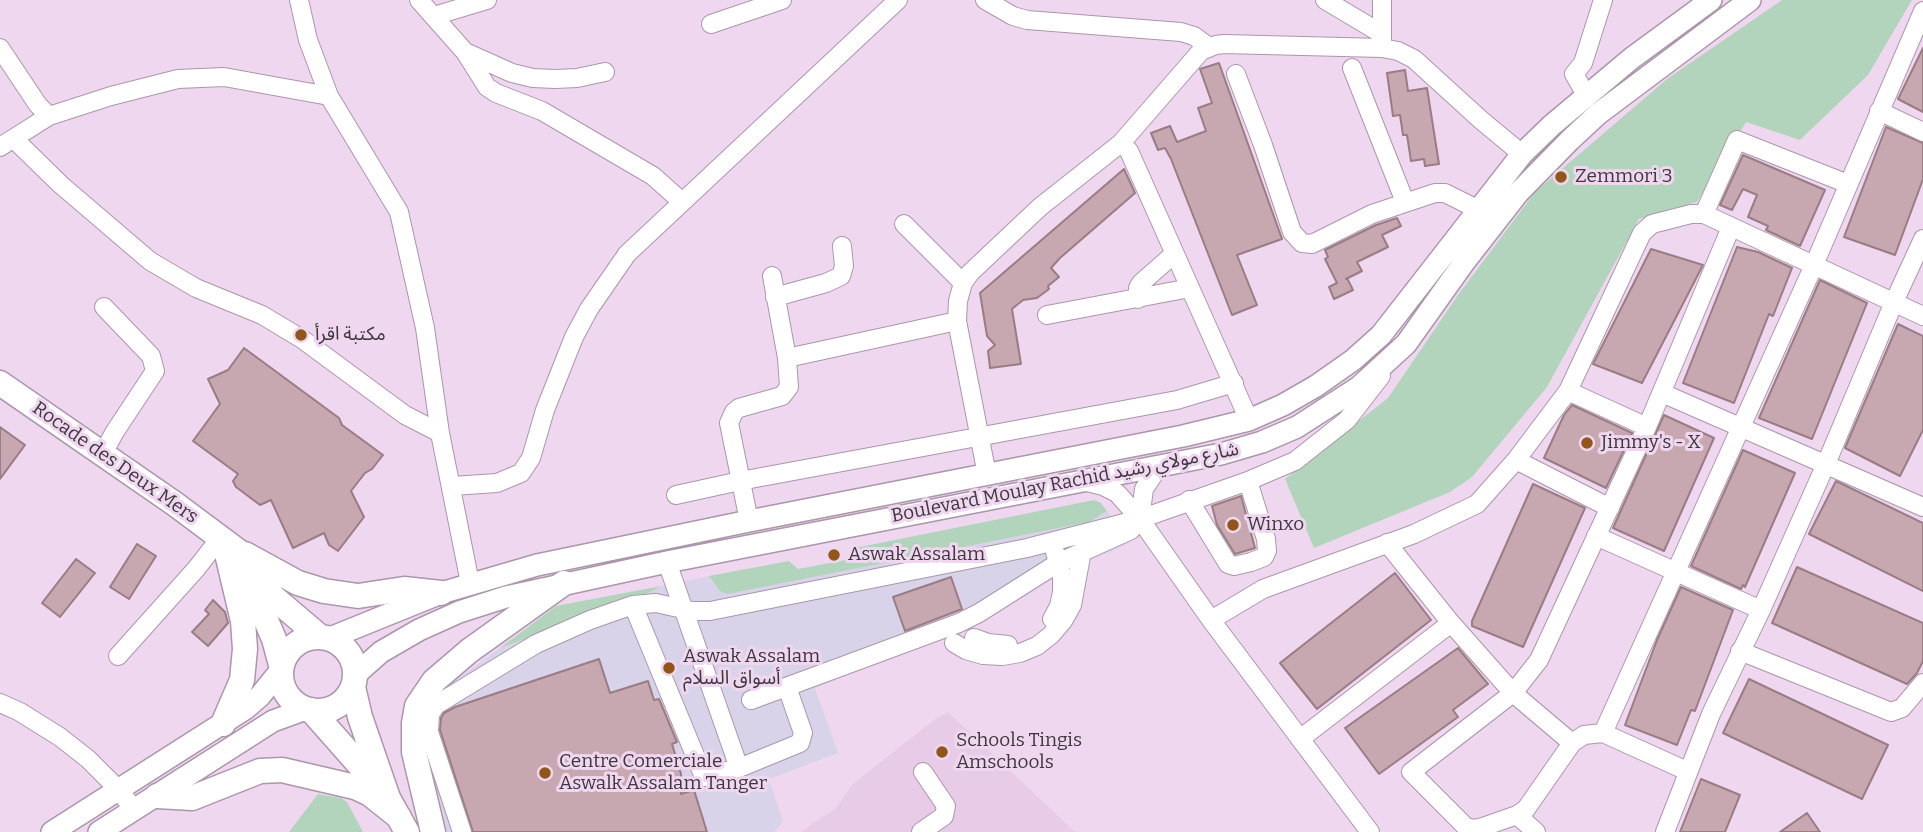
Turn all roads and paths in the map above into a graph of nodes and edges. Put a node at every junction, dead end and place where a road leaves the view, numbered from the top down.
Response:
1 (299, 0) edge
2 (419, 0) edge
3 (487, 0) edge
4 (782, 0) edge
5 (898, 0) edge
6 (985, 0) edge
7 (1325, 0) edge
8 (1382, 0) edge
9 (1603, 0) edge
10 (1711, 0) edge
11 (1750, 0) edge
12 (1923, 11) edge
13 (434, 16) junction
14 (711, 24) dead end
15 (1382, 41) junction
16 (1209, 47) junction
17 (0, 48) edge
18 (465, 52) junction
19 (1352, 68) dead end
20 (605, 72) dead end
21 (1236, 74) dead end
22 (1586, 95) junction
23 (329, 96) junction
24 (1879, 111) junction
25 (49, 116) junction
26 (1923, 131) edge
27 (7, 143) edge
28 (1121, 143) junction
29 (1522, 154) junction
30 (1848, 184) junction
31 (681, 201) junction
32 (1405, 202) junction
33 (1477, 209) junction
34 (1704, 214) junction
35 (904, 224) dead end
36 (1731, 227) junction
37 (1923, 239) edge
38 (842, 246) dead end
39 (1174, 254) junction
40 (1814, 265) junction
41 (772, 276) dead end
42 (963, 283) junction
43 (1190, 288) junction
44 (775, 296) junction
45 (1138, 299) junction
46 (1894, 302) junction
47 (104, 307) dead end
48 (1047, 315) dead end
49 (1923, 316) edge
50 (957, 321) junction
51 (1406, 344) junction
52 (787, 358) junction
53 (0, 383) edge
54 (1234, 383) junction
55 (1567, 391) junction
56 (1662, 393) junction
57 (1249, 420) junction
58 (1647, 427) junction
59 (1741, 427) junction
60 (440, 433) junction
61 (979, 436) junction
62 (103, 454) junction
63 (1516, 460) junction
64 (1169, 464) junction
65 (1826, 464) junction
66 (987, 475) junction
67 (740, 481) junction
68 (1083, 481) junction
69 (1248, 481) junction
70 (452, 486) junction
71 (676, 495) dead end
72 (1189, 500) junction
73 (1610, 508) junction
74 (1923, 508) edge
75 (749, 521) junction
76 (1142, 522) junction
77 (1596, 536) junction
78 (1052, 542) junction
79 (228, 543) junction
80 (1387, 543) junction
81 (1083, 551) junction
82 (667, 562) junction
83 (1251, 562) junction
84 (1058, 563) junction
85 (1677, 571) junction
86 (470, 583) junction
87 (564, 583) junction
88 (1264, 589) junction
89 (441, 593) junction
90 (633, 605) junction
91 (682, 609) junction
92 (1761, 610) junction
93 (1211, 620) junction
94 (1451, 623) junction
95 (325, 637) junction
96 (975, 638) dead end
97 (954, 643) dead end
98 (1740, 651) junction
99 (118, 656) dead end
100 (281, 668) junction
101 (354, 681) junction
102 (1922, 686) edge
103 (787, 687) junction
104 (1513, 693) junction
105 (751, 700) dead end
106 (0, 703) edge
107 (308, 710) junction
108 (223, 724) junction
109 (1603, 733) junction
110 (1300, 739) junction
111 (1572, 743) junction
112 (739, 768) junction
113 (1687, 771) junction
114 (923, 772) dead end
115 (119, 790) junction
116 (157, 796) junction
117 (134, 810) junction
118 (1517, 815) junction
119 (398, 816) edge
120 (52, 832) edge
121 (99, 832) edge
122 (433, 832) edge
123 (462, 832) edge
124 (921, 832) edge
125 (1370, 832) edge
126 (1536, 832) edge
127 (1665, 832) edge

1 - 23 street
2 - 13 street
3 - 13 street
4 - 14 street
5 - 31 street
6 - 16 street
7 - 15 street
8 - 15 street
9 - 22 street
10 - 22 main road, Boulevard Moulay Rachid شارع مولاي رشيد
11 - 51 main road, Boulevard Moulay Rachid شارع مولاي رشيد
12 - 24 street
13 - 18 street
15 - 16 street
15 - 29 street
16 - 28 street
17 - 25 street
18 - 20 street
18 - 31 street
19 - 32 street
21 - 32 street
22 - 29 main road, Boulevard Moulay Rachid شارع مولاي رشيد
23 - 25 street
23 - 60 street
24 - 26 street
24 - 30 street
25 - 27 street
27 - 60 street
28 - 39 street
28 - 42 street
29 - 33 main road, Boulevard Moulay Rachid شارع مولاي رشيد
30 - 34 street
30 - 40 street
31 - 70 street
32 - 33 street
33 - 57 main road, Boulevard Moulay Rachid شارع مولاي رشيد
34 - 36 street
34 - 55 street
35 - 42 street
36 - 40 street
36 - 56 street
37 - 46 street
38 - 44 street
39 - 43 street
39 - 45 street
40 - 46 street
40 - 59 street
41 - 44 street
42 - 50 street
43 - 45 street
43 - 54 street
44 - 52 street
45 - 48 street
46 - 49 street
46 - 65 street
47 - 62 street
50 - 52 street
50 - 61 street
51 - 64 main road, Boulevard Moulay Rachid شارع مولاي رشيد
51 - 69 street
52 - 67 street
53 - 62 highway, Rocade des Deux Mers
54 - 57 street
54 - 61 street
55 - 58 street
55 - 63 street
56 - 58 street
56 - 59 street
57 - 66 main road, Boulevard Moulay Rachid شارع مولاي رشيد
58 - 73 street
59 - 65 street
59 - 85 street
60 - 70 street
61 - 66 street
61 - 67 street
62 - 79 highway, Rocade des Deux Mers
63 - 73 street
63 - 80 street
64 - 68 main road, Boulevard Moulay Rachid شارع مولاي رشيد
64 - 76 street
65 - 74 street
65 - 92 street
66 - 75 main road, Boulevard Moulay Rachid شارع مولاي رشيد
67 - 71 street
67 - 75 street
68 - 76 street
68 - 82 main road, Boulevard Moulay Rachid شارع مولاي رشيد
69 - 72 street
69 - 83 street
70 - 86 street
72 - 76 street
72 - 83 street
73 - 77 street
75 - 86 main road, Boulevard Moulay Rachid شارع مولاي رشيد
76 - 78 street
76 - 81 street
76 - 93 street
77 - 85 street
77 - 104 street
78 - 84 street
78 - 91 street
79 - 89 highway
79 - 95 highway, Rocade des Deux Mers
79 - 99 street
79 - 100 highway, Rocade des Deux Mers
79 - 108 highway
80 - 88 street
80 - 94 street
81 - 84 street
81 - 97 street
82 - 87 main road, Boulevard Moulay Rachid شارع مولاي رشيد
82 - 91 street
83 - 88 street
84 - 96 street
84 - 103 street
85 - 92 street
85 - 109 street
86 - 89 main road, Boulevard Moulay Rachid شارع مولاي رشيد
87 - 101 main road, Boulevard Moulay Rachid شارع مولاي رشيد
87 - 122 highway
88 - 93 street
89 - 95 main road, Boulevard Moulay Rachid شارع مولاي رشيد
90 - 91 street
90 - 112 street
90 - 123 street
91 - 112 street
92 - 98 street
93 - 110 street
94 - 104 street
94 - 110 street
95 - 100 highway
95 - 101 highway, Rocade des Deux Mers
98 - 102 street
98 - 113 street
100 - 107 highway, Rocade des Deux Mers
100 - 108 main road
101 - 107 highway
101 - 119 highway, Rocade des Deux Mers
103 - 105 street
103 - 112 street
104 - 111 street
104 - 118 street
106 - 115 street
107 - 116 main road
107 - 119 highway, Rocade des Deux Mers
108 - 115 main road
109 - 111 street
109 - 113 street
110 - 125 street
111 - 118 street
113 - 127 street
114 - 124 street
115 - 117 street
115 - 120 main road
116 - 117 main road
116 - 119 highway
117 - 121 main road
118 - 126 street

